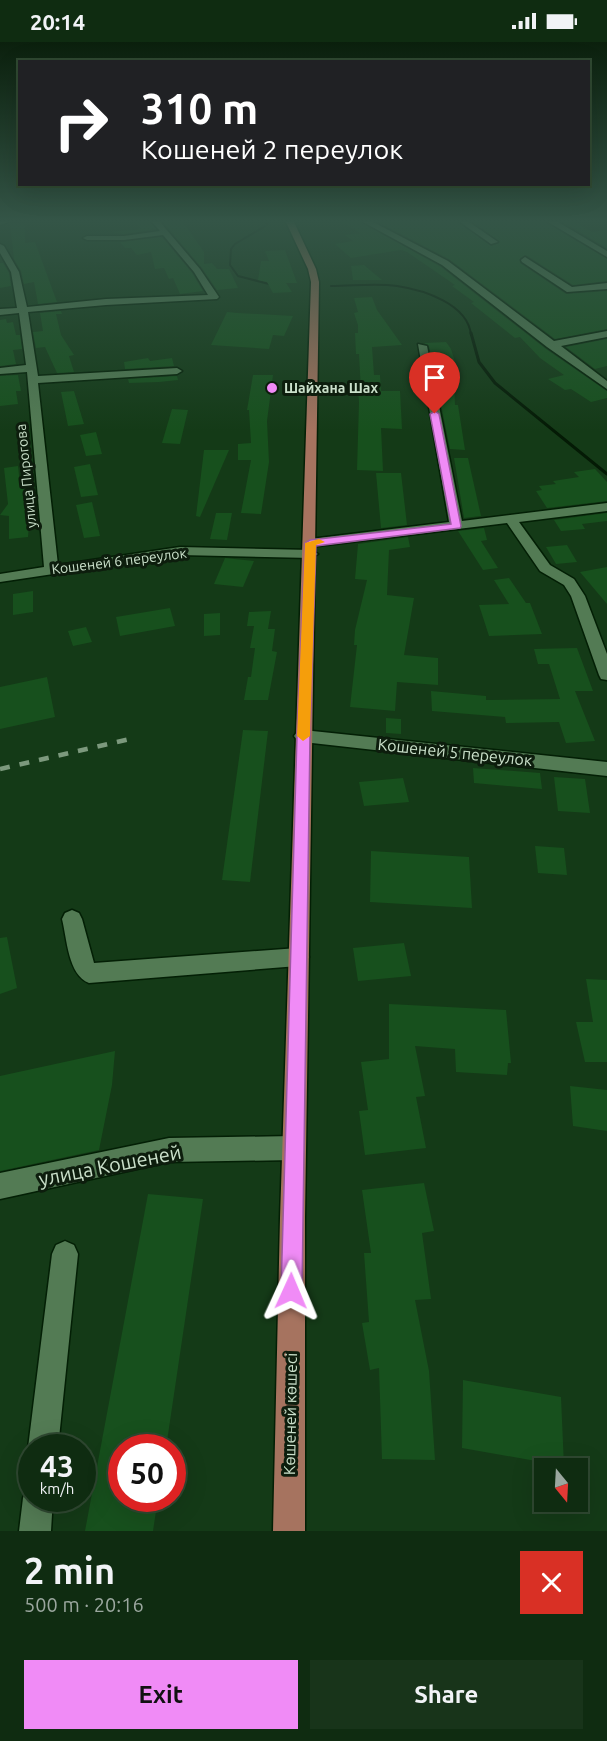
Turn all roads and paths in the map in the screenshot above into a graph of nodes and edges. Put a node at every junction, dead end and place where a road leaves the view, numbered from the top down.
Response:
1 (18, 291) edge
2 (210, 291) edge
3 (315, 291) edge
4 (482, 291) edge
5 (22, 310) junction
6 (0, 312) edge
7 (607, 334) edge
8 (551, 345) junction
9 (422, 346) dead end
10 (31, 368) junction
11 (0, 371) edge
12 (177, 371) dead end
13 (32, 380) junction
14 (607, 386) edge
15 (607, 507) edge
16 (511, 519) junction
17 (456, 526) junction
18 (311, 549) junction
19 (51, 569) junction
20 (0, 578) edge
21 (607, 675) edge
22 (303, 736) junction
23 (607, 769) edge
24 (72, 919) dead end
25 (298, 957) junction
26 (293, 1148) junction
27 (0, 1186) edge
28 (65, 1254) dead end
29 (45, 1434) edge
30 (36, 1512) edge
31 (34, 1531) edge
32 (289, 1531) edge

1 - 5 street, улица Пирогова
2 - 5 street
3 - 18 main road, Көшеней көшесі
4 - 8 street
5 - 6 street
5 - 10 street, улица Пирогова
7 - 8 street
8 - 14 street
9 - 17 street
10 - 11 street
10 - 13 street, улица Пирогова
12 - 13 street
13 - 19 street, улица Пирогова
15 - 16 street, Кошеней 6 переулок
16 - 17 street, Кошеней 6 переулок
16 - 21 street
17 - 18 street, Кошеней 6 переулок
18 - 19 street, Кошеней 6 переулок
18 - 22 main road, Көшеней көшесі
19 - 20 street, Кошеней 6 переулок
22 - 23 street, Кошеней 5 переулок
22 - 25 main road, Көшеней көшесі
24 - 25 street
25 - 26 main road, Көшеней көшесі
26 - 27 street, улица Кошеней
26 - 32 main road, Көшеней көшесі
28 - 29 street
30 - 31 street

